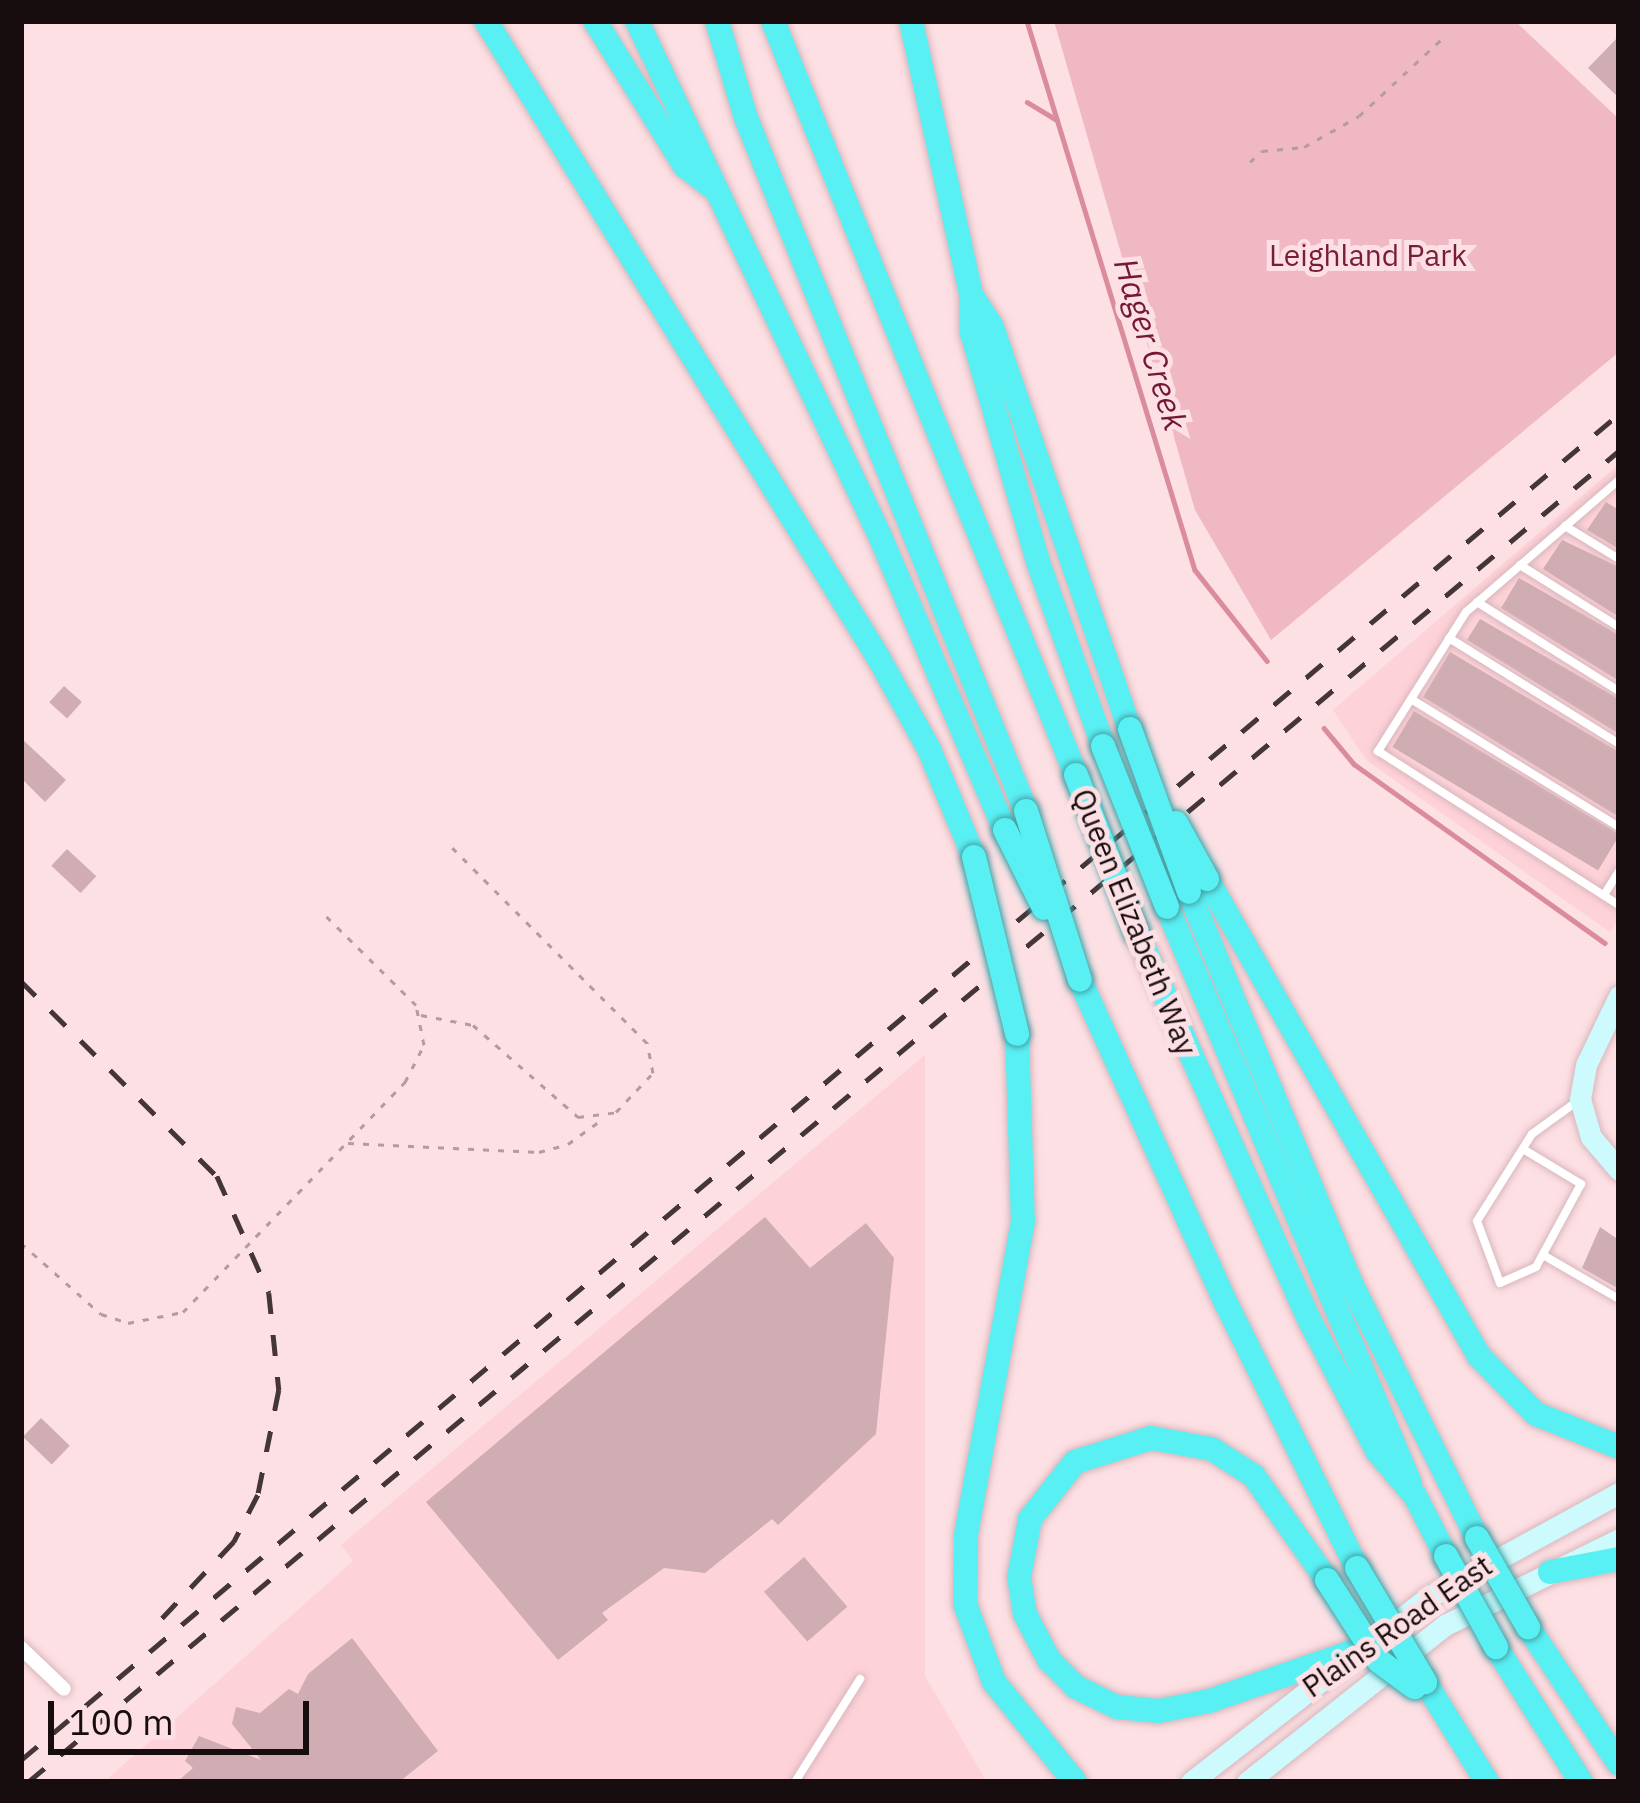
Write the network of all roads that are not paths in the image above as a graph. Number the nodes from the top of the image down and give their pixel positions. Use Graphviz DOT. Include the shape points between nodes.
graph roads {
  1 [pos="486,21"];
  2 [pos="595,21"];
  3 [pos="637,21"];
  4 [pos="717,21"];
  5 [pos="773,21"];
  6 [pos="911,21"];
  7 [pos="715,190"];
  8 [pos="971,294"];
  9 [pos="1617,484"];
  10 [pos="1565,526"];
  11 [pos="1619,560"];
  12 [pos="1520,565"];
  13 [pos="1477,602"];
  14 [pos="1619,627"];
  15 [pos="1449,638"];
  16 [pos="1619,691"];
  17 [pos="1411,699"];
  18 [pos="1619,744"];
  19 [pos="1619,827"];
  20 [pos="1619,871"];
  21 [pos="1188,893"];
  22 [pos="1604,895"];
  23 [pos="1619,905"];
  24 [pos="1080,980"];
  25 [pos="1619,996"];
  26 [pos="1580,1100"];
  27 [pos="1522,1150"];
  28 [pos="1619,1170"];
  29 [pos="1543,1255"];
  30 [pos="1619,1299"];
  31 [pos="1619,1447"];
  32 [pos="1619,1493"];
  33 [pos="1415,1496"];
  34 [pos="1619,1539"];
  35 [pos="1619,1559"];
  36 [pos="1550,1572"];
  37 [pos="21,1648"];
  38 [pos="1355,1651"];
  39 [pos="860,1679"];
  40 [pos="64,1689"];
  41 [pos="1425,1691"];
  42 [pos="1619,1764"];
  43 [pos="795,1782"];
  44 [pos="1075,1782"];
  45 [pos="1191,1782"];
  46 [pos="1247,1782"];
  47 [pos="1486,1782"];
  48 [pos="1581,1782"];
  1 -- 44 [label="highway, bridge" via="878,657 974,856 1017,1034 1023,1222 966,1535 964,1604 994,1682"];
  2 -- 7 [label="highway" via="685,166"];
  3 -- 7 [label="highway"];
  4 -- 24 [label="highway, Queen Elizabeth Way, bridge" via="746,118 1026,812"];
  5 -- 33 [label="highway, Queen Elizabeth Way, bridge" via="1137,933 1310,1321 1377,1451"];
  6 -- 8 [label="highway"];
  7 -- 24 [label="highway, bridge"];
  8 -- 21 [label="highway, bridge" via="992,327"];
  8 -- 21 [label="highway, bridge" via="972,333 1021,507 1103,746"];
  9 -- 10 [label="lane"];
  10 -- 11 [label="lane"];
  10 -- 12 [label="lane"];
  12 -- 13 [label="lane"];
  12 -- 14 [label="lane"];
  13 -- 15 [label="lane"];
  13 -- 16 [label="lane"];
  15 -- 17 [label="lane"];
  15 -- 18 [label="lane"];
  17 -- 19 [label="lane"];
  17 -- 22 [label="lane" via="1378,751"];
  20 -- 22 [label="lane"];
  21 -- 31 [label="highway" via="1480,1356 1536,1414"];
  21 -- 33 [label="highway"];
  21 -- 42 [label="highway, bridge" via="1362,1306 1477,1538"];
  22 -- 23 [label="lane"];
  24 -- 41 [label="highway, Queen Elizabeth Way, bridge" via="1226,1303"];
  25 -- 26 [label="main road" via="1586,1065"];
  26 -- 27 [label="lane" via="1543,1121"];
  26 -- 28 [label="main road" via="1591,1137"];
  27 -- 29 [label="lane" via="1581,1184"];
  27 -- 29 [label="lane" via="1478,1221 1499,1283 1527,1274"];
  29 -- 30 [label="lane"];
  32 -- 38 [label="main road, Plains Road East" via="1427,1598"];
  33 -- 48 [label="highway, Queen Elizabeth Way, bridge"];
  34 -- 36 [label="main road, Plains Road East"];
  35 -- 36 [label="highway"];
  36 -- 46 [label="main road, Plains Road East" via="1445,1625"];
  37 -- 40 [label="street"];
  38 -- 41 [label="highway, bridge" via="1209,1701 1159,1711 1117,1707 1076,1687 1040,1646 1020,1597 1030,1520 1075,1462 1109,1445 1183,1439 1254,1476 1379,1661"];
  38 -- 45 [label="main road, Plains Road East"];
  39 -- 43 [label="lane"];
  41 -- 47 [label="highway, Queen Elizabeth Way"];
}
